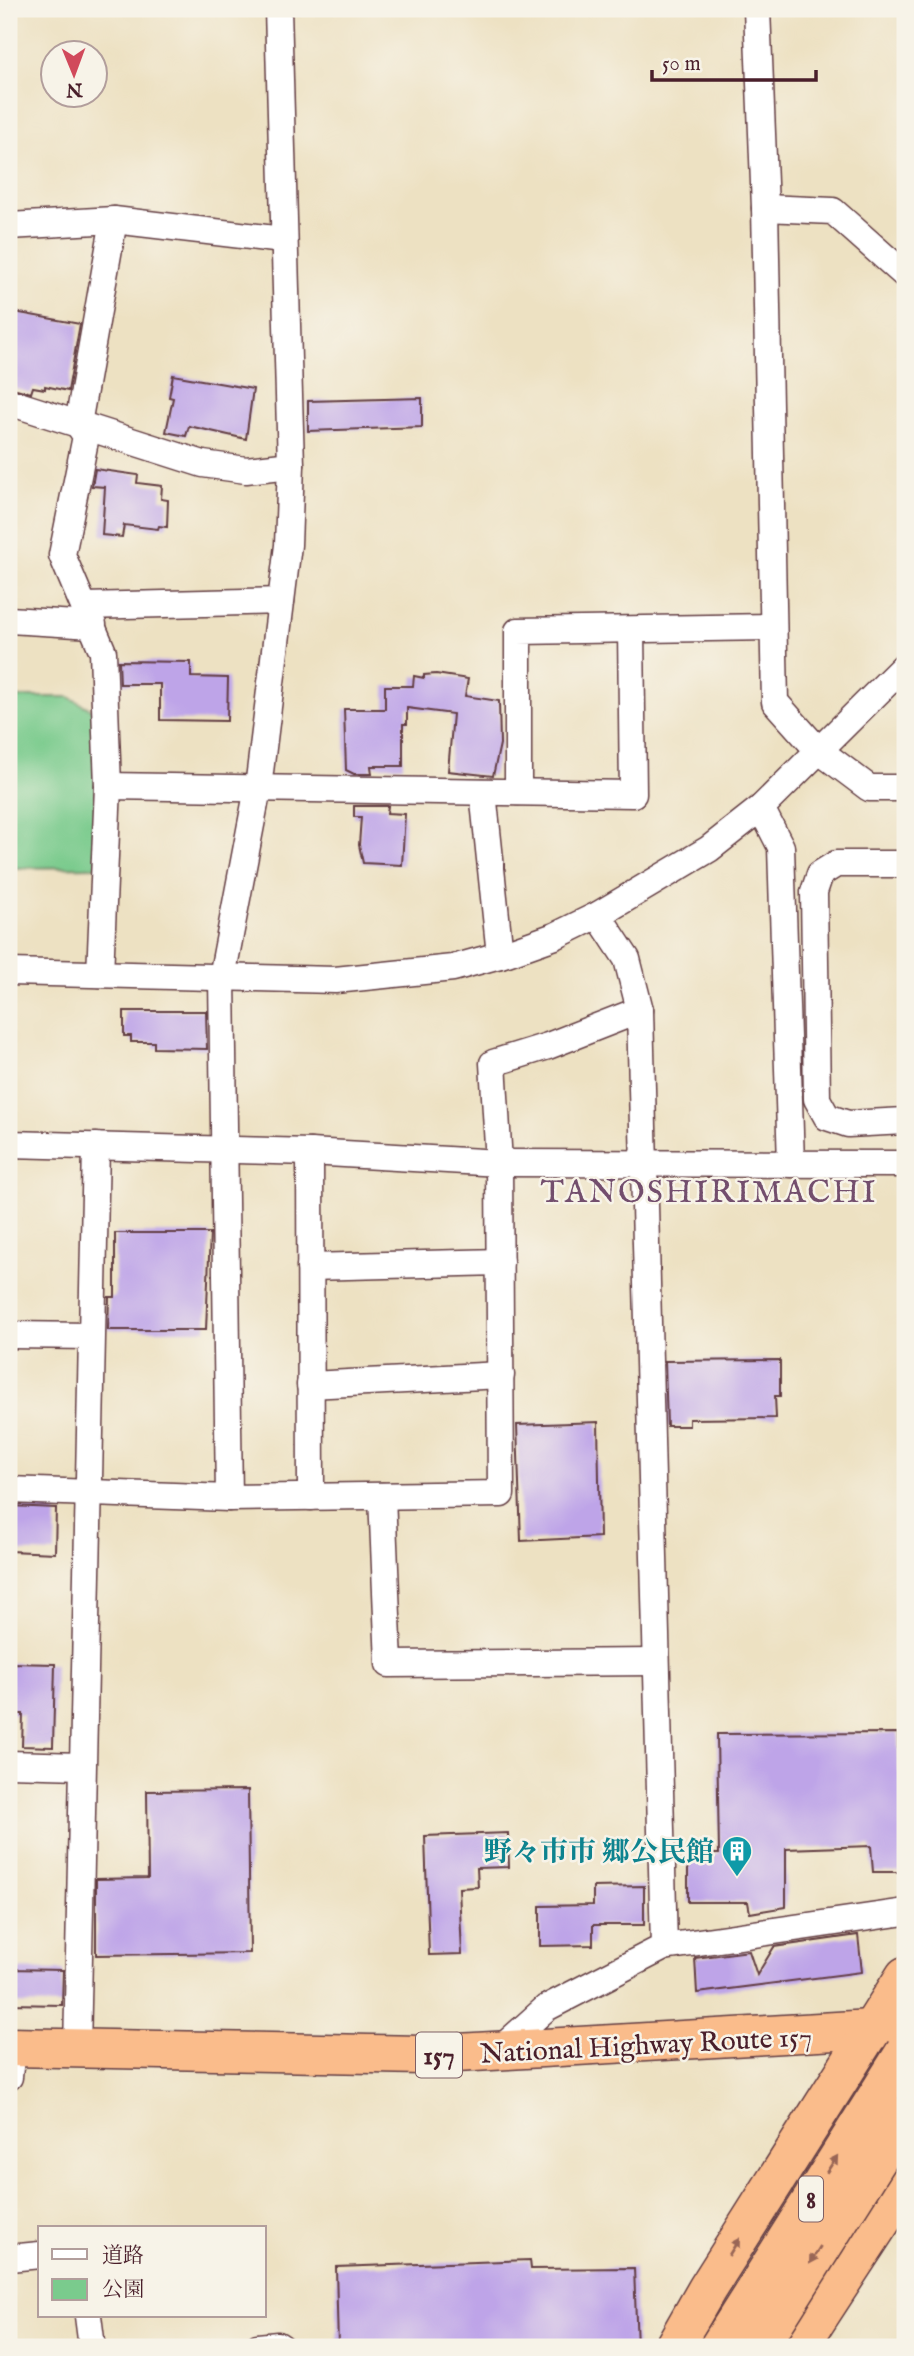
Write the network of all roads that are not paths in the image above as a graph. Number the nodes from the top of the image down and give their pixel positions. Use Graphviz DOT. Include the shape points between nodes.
graph roads {
  1 [pos="278,9"];
  2 [pos="757,9"];
  3 [pos="765,208"];
  4 [pos="114,220"];
  5 [pos="9,226"];
  6 [pos="283,240"];
  7 [pos="905,275"];
  8 [pos="9,402"];
  9 [pos="78,424"];
  10 [pos="291,465"];
  11 [pos="281,601"];
  12 [pos="89,615"];
  13 [pos="9,620"];
  14 [pos="773,627"];
  15 [pos="631,629"];
  16 [pos="905,665"];
  17 [pos="817,750"];
  18 [pos="108,786"];
  19 [pos="258,788"];
  20 [pos="905,788"];
  21 [pos="483,792"];
  22 [pos="518,792"];
  23 [pos="761,808"];
  24 [pos="905,864"];
  25 [pos="598,915"];
  26 [pos="500,955"];
  27 [pos="9,972"];
  28 [pos="100,974"];
  29 [pos="222,977"];
  30 [pos="640,1010"];
  31 [pos="905,1121"];
  32 [pos="9,1144"];
  33 [pos="96,1146"];
  34 [pos="226,1151"];
  35 [pos="310,1152"];
  36 [pos="499,1163"];
  37 [pos="791,1164"];
  38 [pos="905,1164"];
  39 [pos="644,1166"];
  40 [pos="500,1262"];
  41 [pos="310,1267"];
  42 [pos="9,1335"];
  43 [pos="91,1336"];
  44 [pos="501,1375"];
  45 [pos="310,1385"];
  46 [pos="9,1490"];
  47 [pos="88,1493"];
  48 [pos="382,1496"];
  49 [pos="311,1497"];
  50 [pos="229,1498"];
  51 [pos="656,1662"];
  52 [pos="9,1764"];
  53 [pos="81,1766"];
  54 [pos="905,1912"];
  55 [pos="664,1947"];
  56 [pos="905,1976"];
  57 [pos="887,2029"];
  58 [pos="77,2051"];
  59 [pos="905,2052"];
  60 [pos="496,2053"];
  61 [pos="10,2057"];
  62 [pos="905,2116"];
  63 [pos="905,2185"];
  64 [pos="38,2255"];
  65 [pos="9,2258"];
  66 [pos="707,2289"];
  67 [pos="88,2318"];
  68 [pos="804,2346"];
  69 [pos="92,2347"];
  70 [pos="258,2347"];
  71 [pos="281,2347"];
  72 [pos="674,2347"];
  73 [pos="719,2347"];
  74 [pos="759,2347"];
  1 -- 6 [label="street"];
  2 -- 3 [label="street"];
  3 -- 7 [label="street" via="833,211"];
  3 -- 14 [label="street"];
  4 -- 5 [label="street"];
  4 -- 6 [label="street"];
  4 -- 9 [label="street"];
  6 -- 10 [label="street"];
  8 -- 9 [label="street"];
  9 -- 10 [label="street" via="203,464 246,471"];
  9 -- 12 [label="street" via="86,436 62,555"];
  10 -- 11 [label="street"];
  11 -- 12 [label="street"];
  11 -- 19 [label="street"];
  12 -- 13 [label="street"];
  12 -- 18 [label="street" via="103,652"];
  14 -- 15 [label="street"];
  14 -- 17 [label="street" via="775,702"];
  15 -- 22 [label="street" via="518,631"];
  15 -- 22 [label="street" via="633,794"];
  16 -- 17 [label="street"];
  17 -- 20 [label="street" via="869,788"];
  17 -- 23 [label="street"];
  18 -- 19 [label="street"];
  18 -- 28 [label="street"];
  19 -- 21 [label="street"];
  19 -- 29 [label="street"];
  21 -- 22 [label="street"];
  21 -- 26 [label="street"];
  23 -- 25 [label="street" via="709,849"];
  23 -- 37 [label="street" via="781,847"];
  24 -- 31 [label="street" via="836,864 820,874 814,892 817,1099 827,1118 848,1124"];
  25 -- 26 [label="street"];
  25 -- 30 [label="street" via="627,958"];
  26 -- 29 [label="street" via="453,968 335,981"];
  27 -- 28 [label="street"];
  28 -- 29 [label="street"];
  29 -- 34 [label="street"];
  30 -- 36 [label="street" via="493,1063"];
  30 -- 39 [label="street"];
  32 -- 33 [label="street"];
  33 -- 34 [label="street"];
  33 -- 43 [label="street"];
  34 -- 35 [label="street"];
  34 -- 50 [label="street"];
  35 -- 36 [label="street"];
  35 -- 41 [label="street"];
  36 -- 39 [label="street"];
  36 -- 40 [label="street"];
  37 -- 38 [label="street"];
  37 -- 39 [label="street"];
  39 -- 51 [label="street"];
  40 -- 41 [label="street"];
  40 -- 44 [label="street"];
  41 -- 45 [label="street"];
  42 -- 43 [label="street"];
  43 -- 47 [label="street"];
  44 -- 45 [label="street"];
  44 -- 48 [label="street" via="501,1494"];
  45 -- 49 [label="street"];
  46 -- 47 [label="street"];
  47 -- 50 [label="street"];
  47 -- 53 [label="street"];
  48 -- 49 [label="street"];
  48 -- 51 [label="street" via="389,1664"];
  49 -- 50 [label="street"];
  51 -- 55 [label="street"];
  52 -- 53 [label="street"];
  53 -- 58 [label="street"];
  54 -- 55 [label="street"];
  55 -- 60 [label="street" via="546,2008"];
  56 -- 57 [label="highway"];
  57 -- 60 [label="highway, National Highway Route 157 / 157"];
  66 -- 57 [label="highway, one-way"];
  58 -- 60 [label="highway, National Highway Route 157 / 157"];
  58 -- 61 [label="highway, National Highway Route 157 / 157"];
  73 -- 59 [label="highway, 8, one-way, bridge"];
  62 -- 74 [label="highway, 8, one-way, bridge"];
  63 -- 68 [label="highway"];
  64 -- 65 [label="street"];
  66 -- 68 [label="street"];
  66 -- 72 [label="highway"];
  67 -- 69 [label="street"];
  70 -- 71 [label="street"];
}
